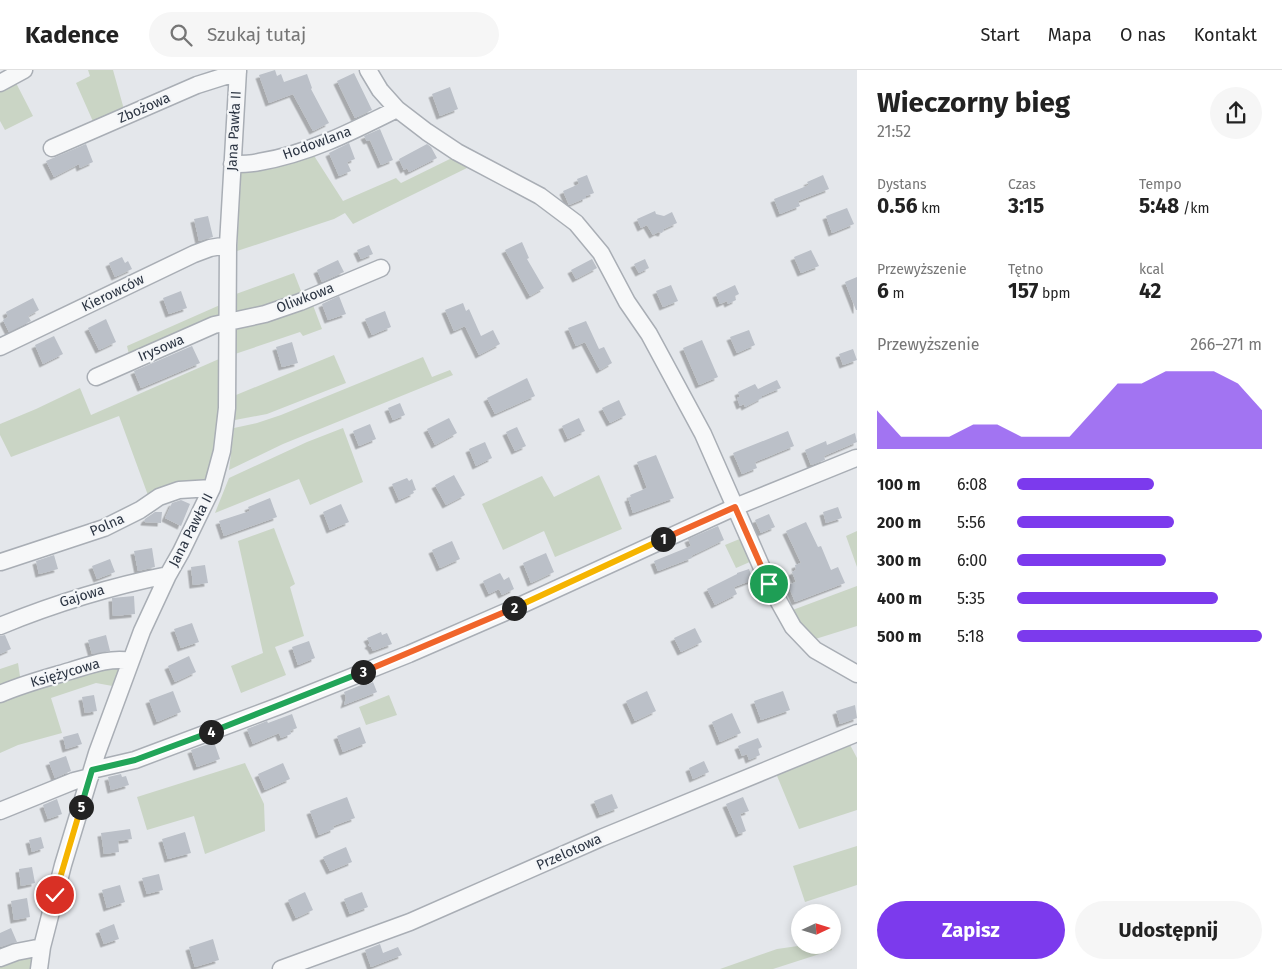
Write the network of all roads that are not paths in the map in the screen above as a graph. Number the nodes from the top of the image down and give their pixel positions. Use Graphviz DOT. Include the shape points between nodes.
graph roads {
  1 [pos="24,70"];
  2 [pos="368,70"];
  3 [pos="238,71"];
  4 [pos="0,83"];
  5 [pos="397,110"];
  6 [pos="52,148"];
  7 [pos="232,164"];
  8 [pos="228,245"];
  9 [pos="381,268"];
  10 [pos="227,322"];
  11 [pos="0,347"];
  12 [pos="96,376"];
  13 [pos="856,458"];
  14 [pos="212,488"];
  15 [pos="735,507"];
  16 [pos="1,562"];
  17 [pos="168,575"];
  18 [pos="0,626"];
  19 [pos="131,660"];
  20 [pos="857,674"];
  21 [pos="0,694"];
  22 [pos="857,733"];
  23 [pos="91,774"];
  24 [pos="0,811"];
  25 [pos="42,947"];
  26 [pos="0,958"];
  27 [pos="39,969"];
  28 [pos="281,969"];
  1 -- 4 [label="street"];
  2 -- 5 [label="street"];
  3 -- 6 [label="street, Zbożowa" via="197,85"];
  3 -- 7 [label="street, Jana Pawła II"];
  5 -- 7 [label="street, Hodowlana" via="342,136 291,154 259,163"];
  5 -- 15 [label="street" via="458,152 540,196 576,223 601,253 627,302 658,349 703,434"];
  7 -- 8 [label="street, Jana Pawła II"];
  8 -- 10 [label="street, Jana Pawła II"];
  8 -- 11 [label="street, Kierowców" via="194,254"];
  9 -- 10 [label="street, Oliwkowa" via="300,302"];
  10 -- 12 [label="street, Irysowa"];
  10 -- 14 [label="street, Jana Pawła II" via="227,408 222,451"];
  13 -- 15 [label="street"];
  14 -- 16 [label="street, Polna" via="179,490 159,497 104,528"];
  14 -- 17 [label="street, Jana Pawła II"];
  15 -- 20 [label="street" via="769,584 793,627 815,650"];
  15 -- 23 [label="street" via="409,654 279,706"];
  17 -- 18 [label="street, Gajowa" via="121,584 44,608"];
  17 -- 19 [label="street, Jana Pawła II"];
  19 -- 21 [label="street, Księżycowa" via="101,662"];
  19 -- 23 [label="street, Jana Pawła II"];
  22 -- 28 [label="street, Przelotowa" via="601,838 410,922"];
  23 -- 24 [label="street"];
  23 -- 25 [label="street, Jana Pawła II"];
  25 -- 26 [label="street"];
  25 -- 27 [label="street, Jana Pawła II"];
}
